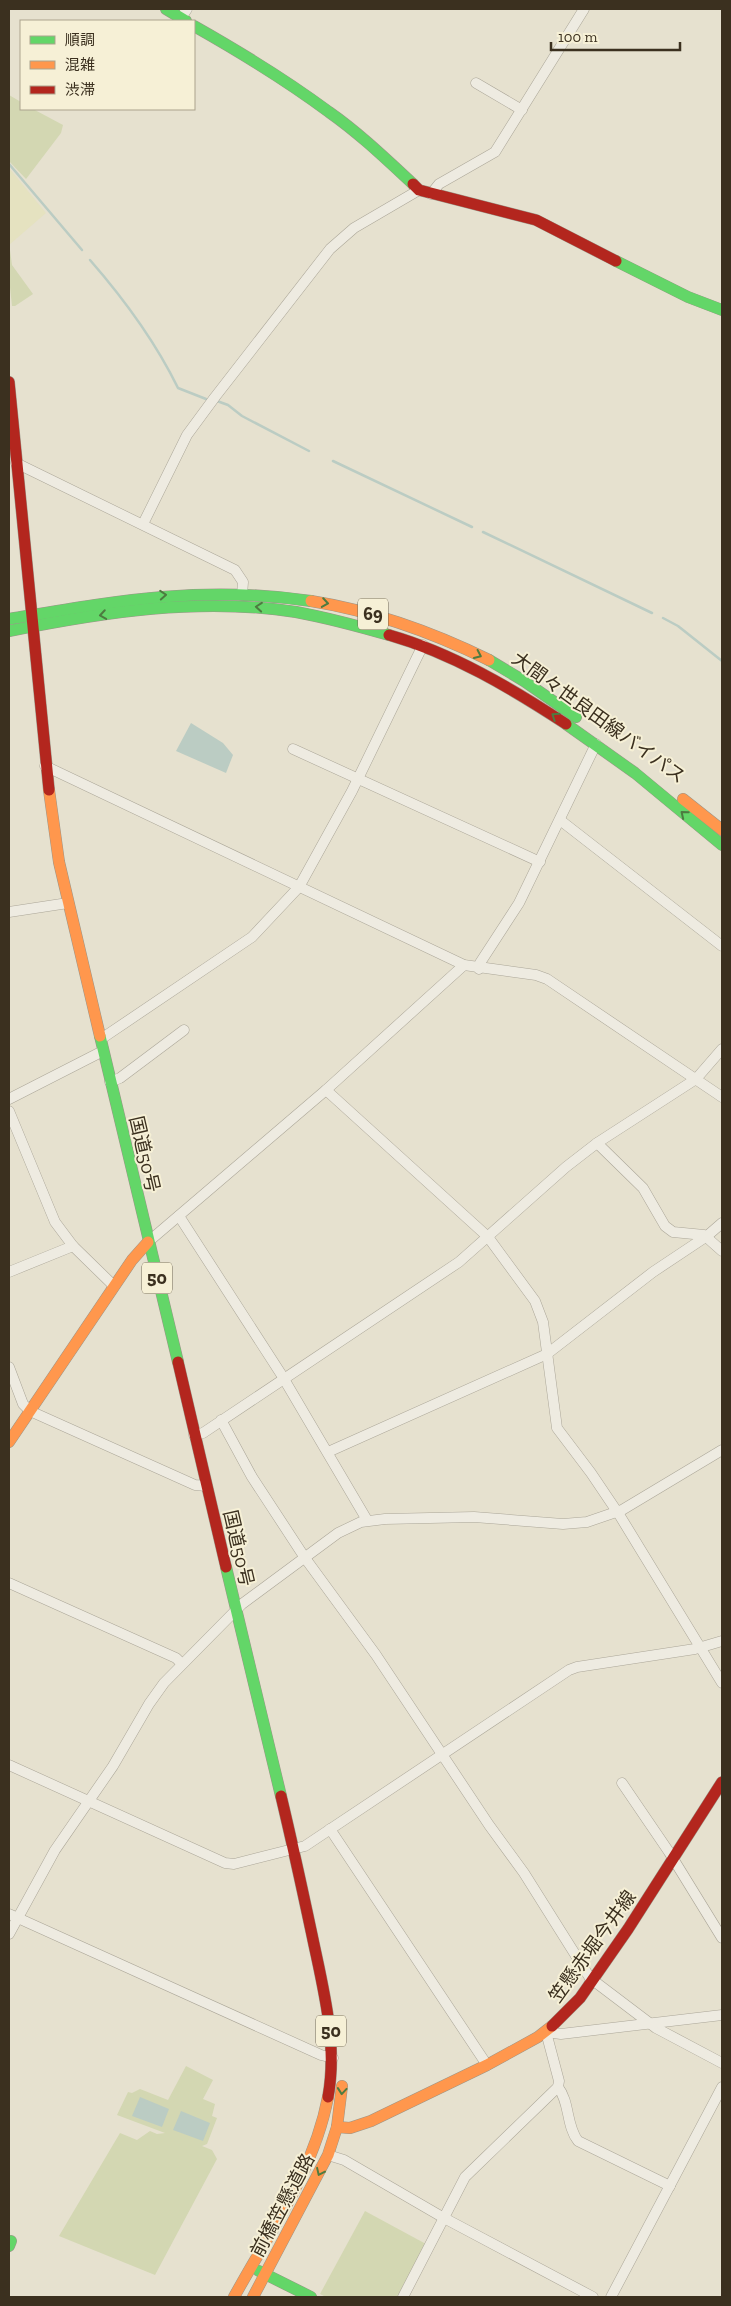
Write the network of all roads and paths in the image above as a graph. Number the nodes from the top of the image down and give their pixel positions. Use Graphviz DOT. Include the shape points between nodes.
graph roads {
  1 [pos="166,9"];
  2 [pos="584,9"];
  3 [pos="184,16"];
  4 [pos="195,27"];
  5 [pos="476,83"];
  6 [pos="522,110"];
  7 [pos="419,190"];
  8 [pos="432,194"];
  9 [pos="722,310"];
  10 [pos="9,382"];
  11 [pos="13,461"];
  12 [pos="144,524"];
  13 [pos="242,595"];
  14 [pos="9,619"];
  15 [pos="31,621"];
  16 [pos="9,631"];
  17 [pos="423,645"];
  18 [pos="596,744"];
  19 [pos="293,749"];
  20 [pos="45,766"];
  21 [pos="359,779"];
  22 [pos="560,820"];
  23 [pos="722,830"];
  24 [pos="722,845"];
  25 [pos="540,862"];
  26 [pos="299,887"];
  27 [pos="68,903"];
  28 [pos="9,912"];
  29 [pos="722,946"];
  30 [pos="464,965"];
  31 [pos="479,968"];
  32 [pos="184,1030"];
  33 [pos="101,1039"];
  34 [pos="722,1049"];
  35 [pos="103,1051"];
  36 [pos="696,1079"];
  37 [pos="110,1082"];
  38 [pos="326,1090"];
  39 [pos="722,1097"];
  40 [pos="9,1099"];
  41 [pos="9,1111"];
  42 [pos="597,1143"];
  43 [pos="179,1216"];
  44 [pos="722,1223"];
  45 [pos="488,1236"];
  46 [pos="707,1236"];
  47 [pos="148,1242"];
  48 [pos="72,1246"];
  49 [pos="722,1251"];
  50 [pos="9,1272"];
  51 [pos="114,1286"];
  52 [pos="547,1354"];
  53 [pos="9,1367"];
  54 [pos="283,1379"];
  55 [pos="30,1410"];
  56 [pos="221,1420"];
  57 [pos="194,1436"];
  58 [pos="9,1442"];
  59 [pos="722,1450"];
  60 [pos="328,1452"];
  61 [pos="206,1486"];
  62 [pos="616,1512"];
  63 [pos="367,1520"];
  64 [pos="305,1558"];
  65 [pos="9,1583"];
  66 [pos="235,1610"];
  67 [pos="722,1641"];
  68 [pos="701,1648"];
  69 [pos="182,1664"];
  70 [pos="722,1683"];
  71 [pos="442,1754"];
  72 [pos="9,1765"];
  73 [pos="722,1782"];
  74 [pos="622,1783"];
  75 [pos="89,1802"];
  76 [pos="330,1829"];
  77 [pos="293,1850"];
  78 [pos="673,1860"];
  79 [pos="13,1915"];
  80 [pos="310,1924"];
  81 [pos="9,1934"];
  82 [pos="722,1938"];
  83 [pos="593,1980"];
  84 [pos="722,2015"];
  85 [pos="650,2024"];
  86 [pos="546,2032"];
  87 [pos="332,2058"];
  88 [pos="722,2063"];
  89 [pos="487,2065"];
  90 [pos="558,2087"];
  91 [pos="722,2087"];
  92 [pos="327,2106"];
  93 [pos="337,2127"];
  94 [pos="328,2155"];
  95 [pos="670,2186"];
  96 [pos="444,2218"];
  97 [pos="266,2238"];
  98 [pos="266,2273"];
  99 [pos="234,2297"];
  100 [pos="239,2297"];
  101 [pos="253,2297"];
  102 [pos="311,2297"];
  103 [pos="403,2297"];
  104 [pos="593,2297"];
  105 [pos="611,2297"];
  1 -- 3 [label="main road"];
  2 -- 6 [label="street"];
  4 -- 7 [label="main road" via="330,112 369,142"];
  5 -- 6 [label="street"];
  6 -- 8 [label="street" via="495,152 439,184"];
  7 -- 8 [label="main road"];
  7 -- 12 [label="street" via="354,228 330,249 187,435"];
  8 -- 9 [label="main road" via="536,220 696,301"];
  10 -- 11 [label="main road, 国道50号 / 50"];
  11 -- 12 [label="street"];
  11 -- 15 [label="main road, 国道50号 / 50"];
  12 -- 13 [label="street" via="234,570 243,582"];
  15 -- 13 [label="main road, 大間々世良田線バイパス / 69, one-way" via="154,596"];
  13 -- 23 [label="main road, 大間々世良田線バイパス / 69, one-way" via="301,599 360,610 450,641 490,660 601,735"];
  14 -- 15 [label="main road, 大間々世良田線バイパス / 69"];
  15 -- 16 [label="main road, 大間々世良田線バイパス / 69"];
  17 -- 15 [label="main road, 大間々世良田線バイパス / 69, one-way" via="359,624 281,609 240,606 186,606"];
  15 -- 20 [label="main road, 国道50号 / 50"];
  18 -- 17 [label="main road, 大間々世良田線バイパス / 69, one-way" via="508,686"];
  17 -- 21 [label="street"];
  18 -- 22 [label="street"];
  24 -- 18 [label="main road, 大間々世良田線バイパス / 69, one-way"];
  19 -- 21 [label="street"];
  20 -- 26 [label="street"];
  20 -- 27 [label="main road, 国道50号 / 50"];
  21 -- 25 [label="street"];
  21 -- 26 [label="street"];
  22 -- 25 [label="street"];
  22 -- 29 [label="street"];
  25 -- 31 [label="street"];
  26 -- 30 [label="street"];
  26 -- 33 [label="street" via="252,937"];
  27 -- 28 [label="street"];
  27 -- 33 [label="main road, 国道50号 / 50"];
  30 -- 31 [label="street"];
  30 -- 38 [label="street"];
  31 -- 36 [label="street" via="547,979"];
  32 -- 37 [label="street"];
  33 -- 35 [label="main road, 国道50号 / 50"];
  34 -- 36 [label="street"];
  35 -- 37 [label="main road, 国道50号 / 50"];
  35 -- 40 [label="street"];
  36 -- 39 [label="street"];
  36 -- 42 [label="street"];
  37 -- 47 [label="main road, 国道50号 / 50"];
  38 -- 43 [label="street"];
  38 -- 45 [label="street"];
  41 -- 48 [label="street" via="46,1206"];
  42 -- 45 [label="street"];
  42 -- 46 [label="street" via="643,1188 660,1221 670,1230"];
  43 -- 47 [label="street"];
  43 -- 54 [label="street"];
  44 -- 46 [label="street"];
  45 -- 52 [label="street" via="538,1306"];
  45 -- 54 [label="street" via="460,1262"];
  46 -- 49 [label="street"];
  46 -- 52 [label="street" via="653,1272"];
  47 -- 51 [label="main road"];
  47 -- 57 [label="main road, 国道50号 / 50"];
  48 -- 50 [label="street"];
  48 -- 51 [label="street"];
  51 -- 55 [label="main road"];
  52 -- 60 [label="street"];
  52 -- 62 [label="street" via="557,1428"];
  53 -- 55 [label="street" via="23,1404"];
  54 -- 56 [label="street"];
  54 -- 60 [label="street"];
  55 -- 58 [label="main road"];
  55 -- 61 [label="street" via="195,1484"];
  56 -- 57 [label="street"];
  56 -- 64 [label="street" via="252,1477"];
  57 -- 61 [label="main road, 国道50号 / 50"];
  59 -- 62 [label="street"];
  60 -- 63 [label="street"];
  61 -- 66 [label="main road, 国道50号 / 50"];
  62 -- 63 [label="street" via="587,1522 564,1524 474,1517"];
  62 -- 68 [label="street"];
  63 -- 64 [label="street" via="338,1533"];
  64 -- 66 [label="street"];
  64 -- 71 [label="street" via="376,1654"];
  65 -- 69 [label="street" via="176,1658"];
  66 -- 69 [label="street"];
  66 -- 77 [label="main road, 国道50号 / 50"];
  67 -- 68 [label="street"];
  68 -- 70 [label="street"];
  68 -- 71 [label="street" via="577,1667"];
  69 -- 75 [label="street" via="149,1704"];
  71 -- 76 [label="street"];
  71 -- 83 [label="street"];
  72 -- 75 [label="street"];
  73 -- 78 [label="main road, 笠懸赤堀今井線"];
  74 -- 78 [label="street"];
  75 -- 77 [label="street" via="225,1863 234,1864"];
  75 -- 79 [label="street"];
  76 -- 77 [label="street"];
  76 -- 89 [label="street"];
  77 -- 80 [label="main road, 国道50号 / 50"];
  78 -- 82 [label="street"];
  78 -- 83 [label="main road, 笠懸赤堀今井線"];
  79 -- 81 [label="street"];
  79 -- 87 [label="street"];
  80 -- 87 [label="main road, 50" via="329,2015"];
  80 -- 93 [label="main road, 50, one-way" via="328,1971 340,2020 342,2076"];
  83 -- 85 [label="street"];
  83 -- 86 [label="main road, 笠懸赤堀今井線" via="572,2007"];
  84 -- 85 [label="street"];
  85 -- 86 [label="street" via="561,2034"];
  85 -- 88 [label="street"];
  86 -- 89 [label="main road, 笠懸赤堀今井線"];
  86 -- 90 [label="street" via="560,2081"];
  87 -- 92 [label="main road, 50"];
  89 -- 93 [label="main road, 笠懸赤堀今井線" via="371,2121 350,2128"];
  90 -- 95 [label="street" via="578,2141"];
  90 -- 96 [label="street" via="465,2177"];
  91 -- 95 [label="street"];
  92 -- 93 [label="main road"];
  92 -- 97 [label="main road, 前橋笠懸道路 / 50" via="302,2172"];
  93 -- 94 [label="main road, 前橋笠懸道路 / 50"];
  93 -- 97 [label="main road" via="323,2136 278,2225"];
  94 -- 96 [label="street" via="344,2160"];
  94 -- 98 [label="main road, 前橋笠懸道路 / 50, one-way"];
  95 -- 105 [label="street"];
  96 -- 103 [label="street"];
  96 -- 104 [label="street"];
  97 -- 99 [label="main road, 前橋笠懸道路 / 50"];
  98 -- 100 [label="main road" via="251,2274"];
  98 -- 101 [label="main road, 前橋笠懸道路 / 50"];
  98 -- 102 [label="main road"];
}
